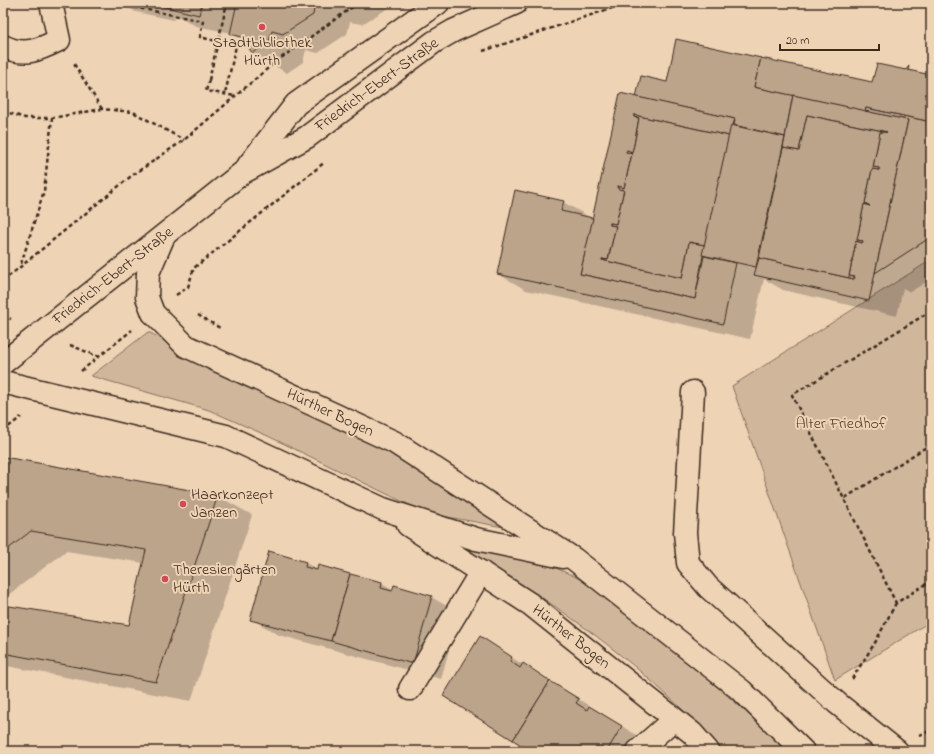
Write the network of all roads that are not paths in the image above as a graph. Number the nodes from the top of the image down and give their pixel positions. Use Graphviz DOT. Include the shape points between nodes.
graph roads {
  1 [pos="51,3"];
  2 [pos="438,3"];
  3 [pos="516,3"];
  4 [pos="3,46"];
  5 [pos="242,173"];
  6 [pos="163,238"];
  7 [pos="3,363"];
  8 [pos="3,382"];
  9 [pos="693,392"];
  10 [pos="383,509"];
  11 [pos="574,559"];
  12 [pos="481,572"];
  13 [pos="410,689"];
  14 [pos="674,719"];
  15 [pos="638,751"];
  16 [pos="708,751"];
  17 [pos="804,751"];
  18 [pos="897,751"];
  1 -- 4 [label="street" via="59,40 37,50 14,52"];
  2 -- 5 [label="street, Friedrich-Ebert-Straße" via="296,104"];
  3 -- 5 [label="street, Friedrich-Ebert-Straße" via="434,42 307,137"];
  5 -- 6 [label="street, Friedrich-Ebert-Straße"];
  6 -- 7 [label="street, Friedrich-Ebert-Straße"];
  6 -- 11 [label="street, Hürther Bogen" via="148,273 147,297 153,313 186,346 394,442"];
  8 -- 10 [label="street, Hürther Bogen" via="226,436"];
  9 -- 18 [label="street" via="685,533 688,563 708,587 837,703"];
  10 -- 11 [label="street, Hürther Bogen" via="476,539"];
  10 -- 12 [label="street, Hürther Bogen"];
  11 -- 17 [label="street, Hürther Bogen" via="742,691"];
  12 -- 13 [label="street"];
  12 -- 14 [label="street, Hürther Bogen" via="530,604"];
  14 -- 15 [label="street"];
  14 -- 16 [label="street, Hürther Bogen" via="692,733"];
}
